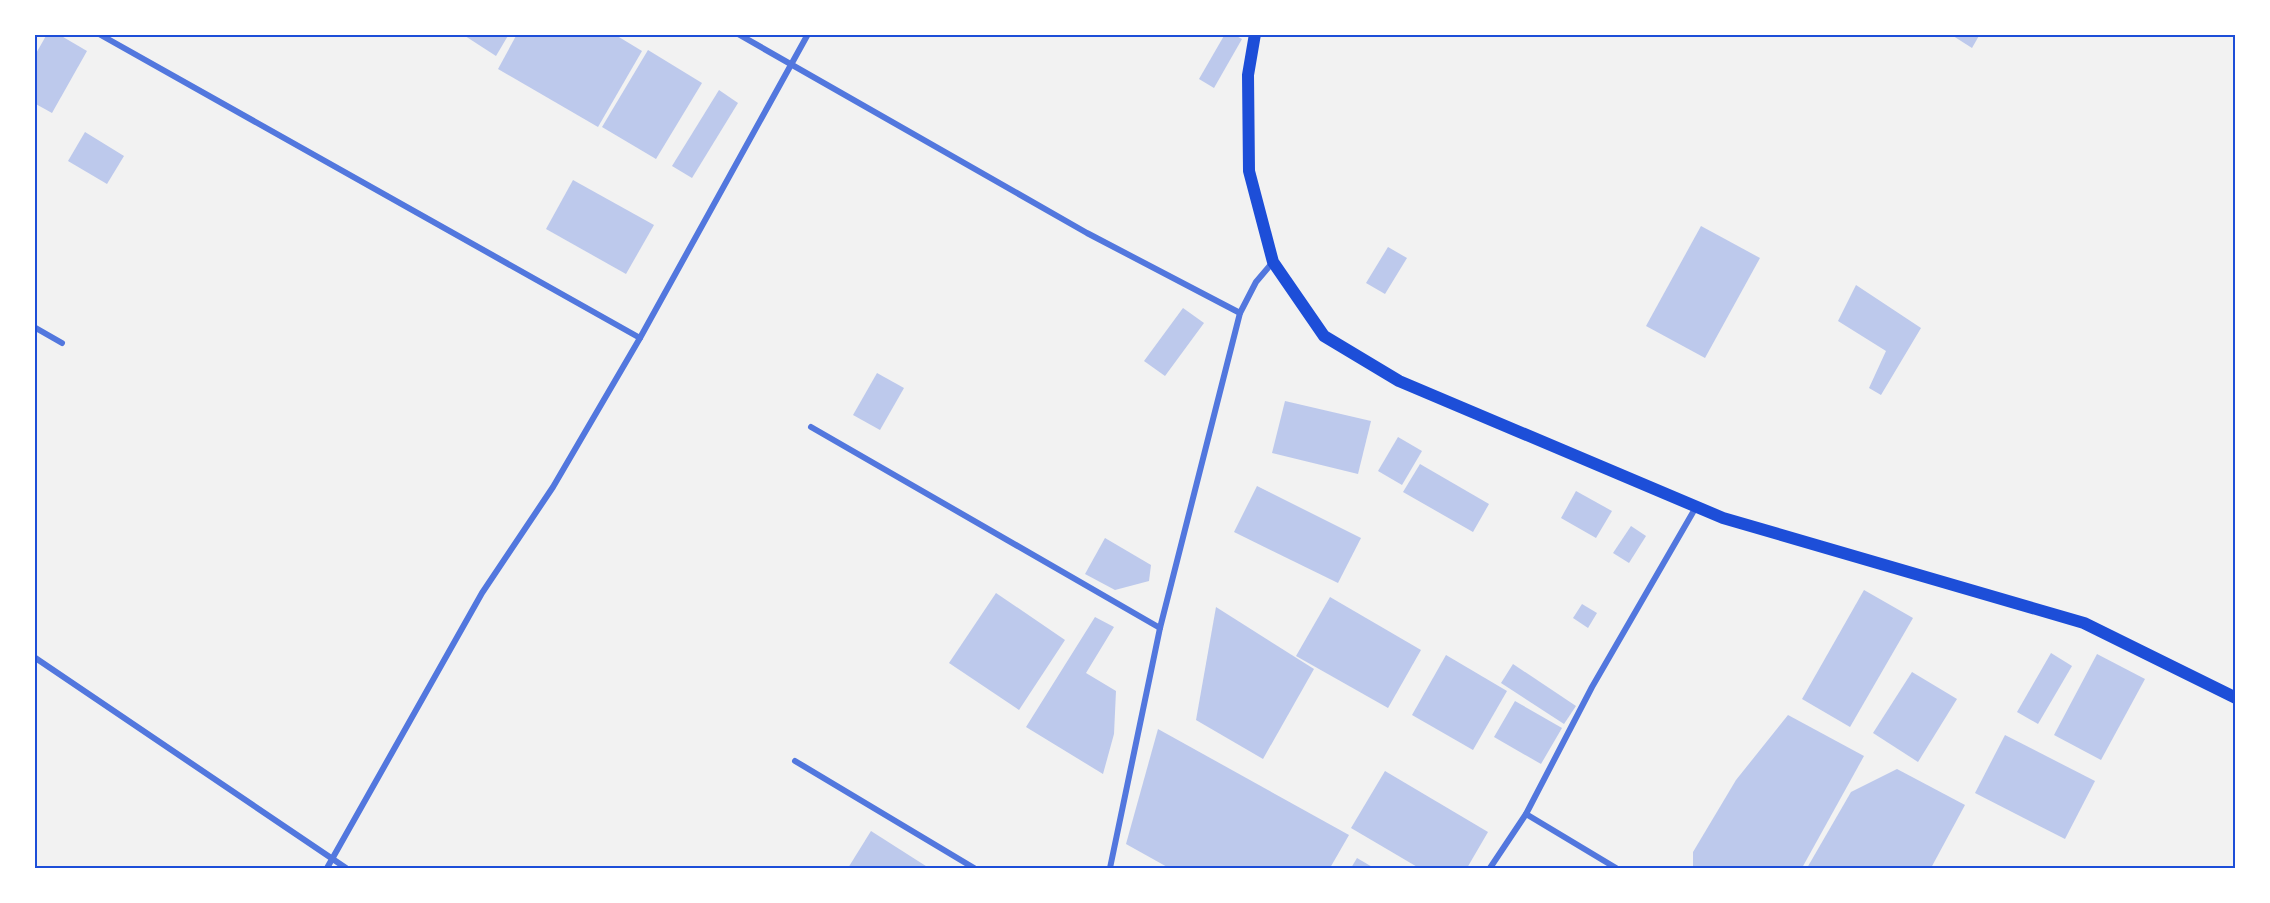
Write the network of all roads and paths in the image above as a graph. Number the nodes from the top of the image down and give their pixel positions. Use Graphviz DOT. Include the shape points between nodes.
graph roads {
  1 [pos="99,34"];
  2 [pos="738,34"];
  3 [pos="808,34"];
  4 [pos="1255,34"];
  5 [pos="790,65"];
  6 [pos="1273,262"];
  7 [pos="1240,314"];
  8 [pos="34,327"];
  9 [pos="640,338"];
  10 [pos="62,343"];
  11 [pos="812,427"];
  12 [pos="1696,507"];
  13 [pos="1160,628"];
  14 [pos="34,657"];
  15 [pos="2235,698"];
  16 [pos="795,760"];
  17 [pos="1526,814"];
  18 [pos="332,860"];
  19 [pos="327,868"];
  20 [pos="345,868"];
  21 [pos="974,868"];
  22 [pos="1110,868"];
  23 [pos="1490,868"];
  24 [pos="1616,868"];
  1 -- 9 [label="street"];
  2 -- 5 [label="street"];
  3 -- 5 [label="street"];
  4 -- 6 [label="main road" via="1248,75 1249,171"];
  5 -- 7 [label="street" via="1087,233"];
  5 -- 9 [label="street"];
  6 -- 7 [label="street" via="1256,282"];
  6 -- 12 [label="main road" via="1324,336 1398,381"];
  7 -- 13 [label="street"];
  8 -- 10 [label="street"];
  9 -- 18 [label="street" via="553,487 482,593"];
  11 -- 13 [label="street"];
  12 -- 15 [label="main road" via="2084,623"];
  12 -- 17 [label="street" via="1592,687"];
  13 -- 22 [label="street"];
  14 -- 18 [label="street"];
  16 -- 21 [label="street"];
  17 -- 23 [label="street"];
  17 -- 24 [label="street"];
  18 -- 19 [label="street"];
  18 -- 20 [label="street"];
}
